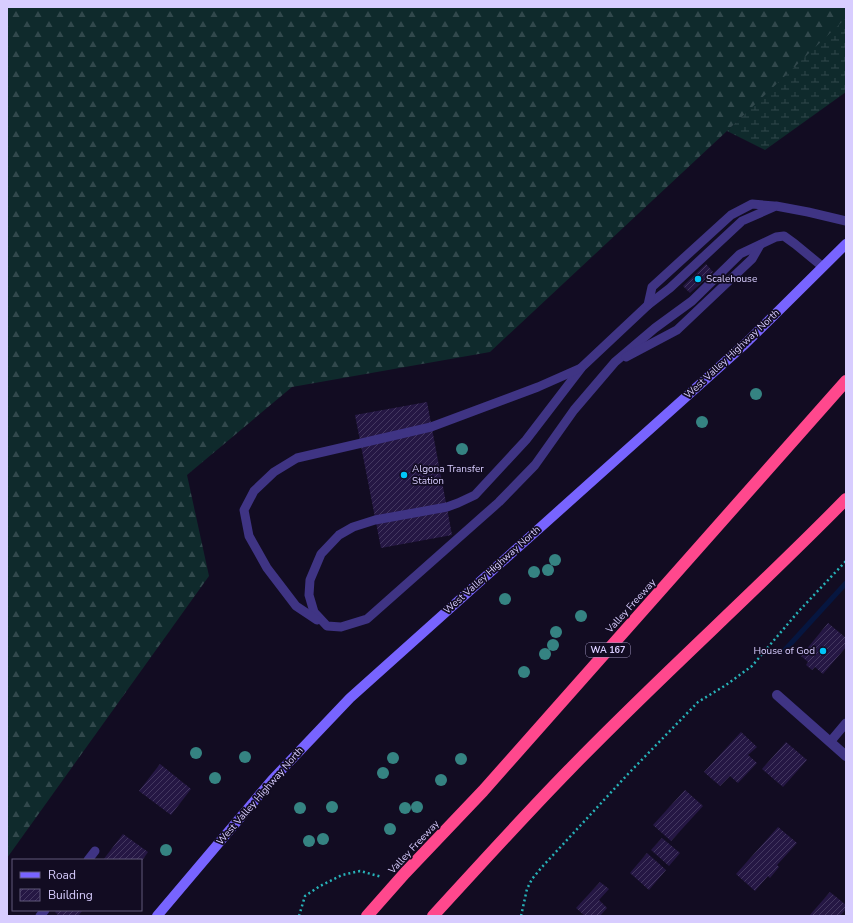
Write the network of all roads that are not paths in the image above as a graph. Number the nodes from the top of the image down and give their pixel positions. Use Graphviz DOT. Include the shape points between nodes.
graph roads {
  1 [pos="776,206"];
  2 [pos="846,221"];
  3 [pos="846,244"];
  4 [pos="760,245"];
  5 [pos="823,267"];
  6 [pos="648,305"];
  7 [pos="616,362"];
  8 [pos="582,367"];
  9 [pos="846,381"];
  10 [pos="846,499"];
  11 [pos="327,626"];
  12 [pos="777,695"];
  13 [pos="846,723"];
  14 [pos="830,742"];
  15 [pos="846,756"];
  16 [pos="95,851"];
  17 [pos="89,859"];
  18 [pos="157,916"];
  19 [pos="367,916"];
  20 [pos="433,916"];
  1 -- 2 [label="lane"];
  1 -- 6 [label="lane" via="742,221"];
  1 -- 6 [label="lane" via="752,204 731,215 652,287"];
  3 -- 5 [label="main road, West Valley Highway North"];
  4 -- 5 [label="lane" via="784,236"];
  4 -- 7 [label="lane" via="740,254 692,301 655,328"];
  4 -- 7 [label="lane" via="752,259 677,330"];
  5 -- 18 [label="main road, West Valley Highway North" via="745,344 350,698 272,780"];
  6 -- 8 [label="lane"];
  7 -- 11 [label="lane" via="574,410 535,465 499,502 367,618 341,627"];
  8 -- 11 [label="lane" via="526,440 475,495 447,507 375,520 339,535 321,554 310,580 309,595 314,612"];
  8 -- 11 [label="lane" via="538,387 431,427 297,458 274,472 254,491 244,510 250,536 267,568 296,606"];
  9 -- 19 [label="highway, Valley Freeway / WA 167" via="489,785"];
  10 -- 20 [label="highway" via="569,770"];
  12 -- 14 [label="street"];
  13 -- 14 [label="lane"];
  14 -- 15 [label="street"];
  16 -- 17 [label="lane"];
}
